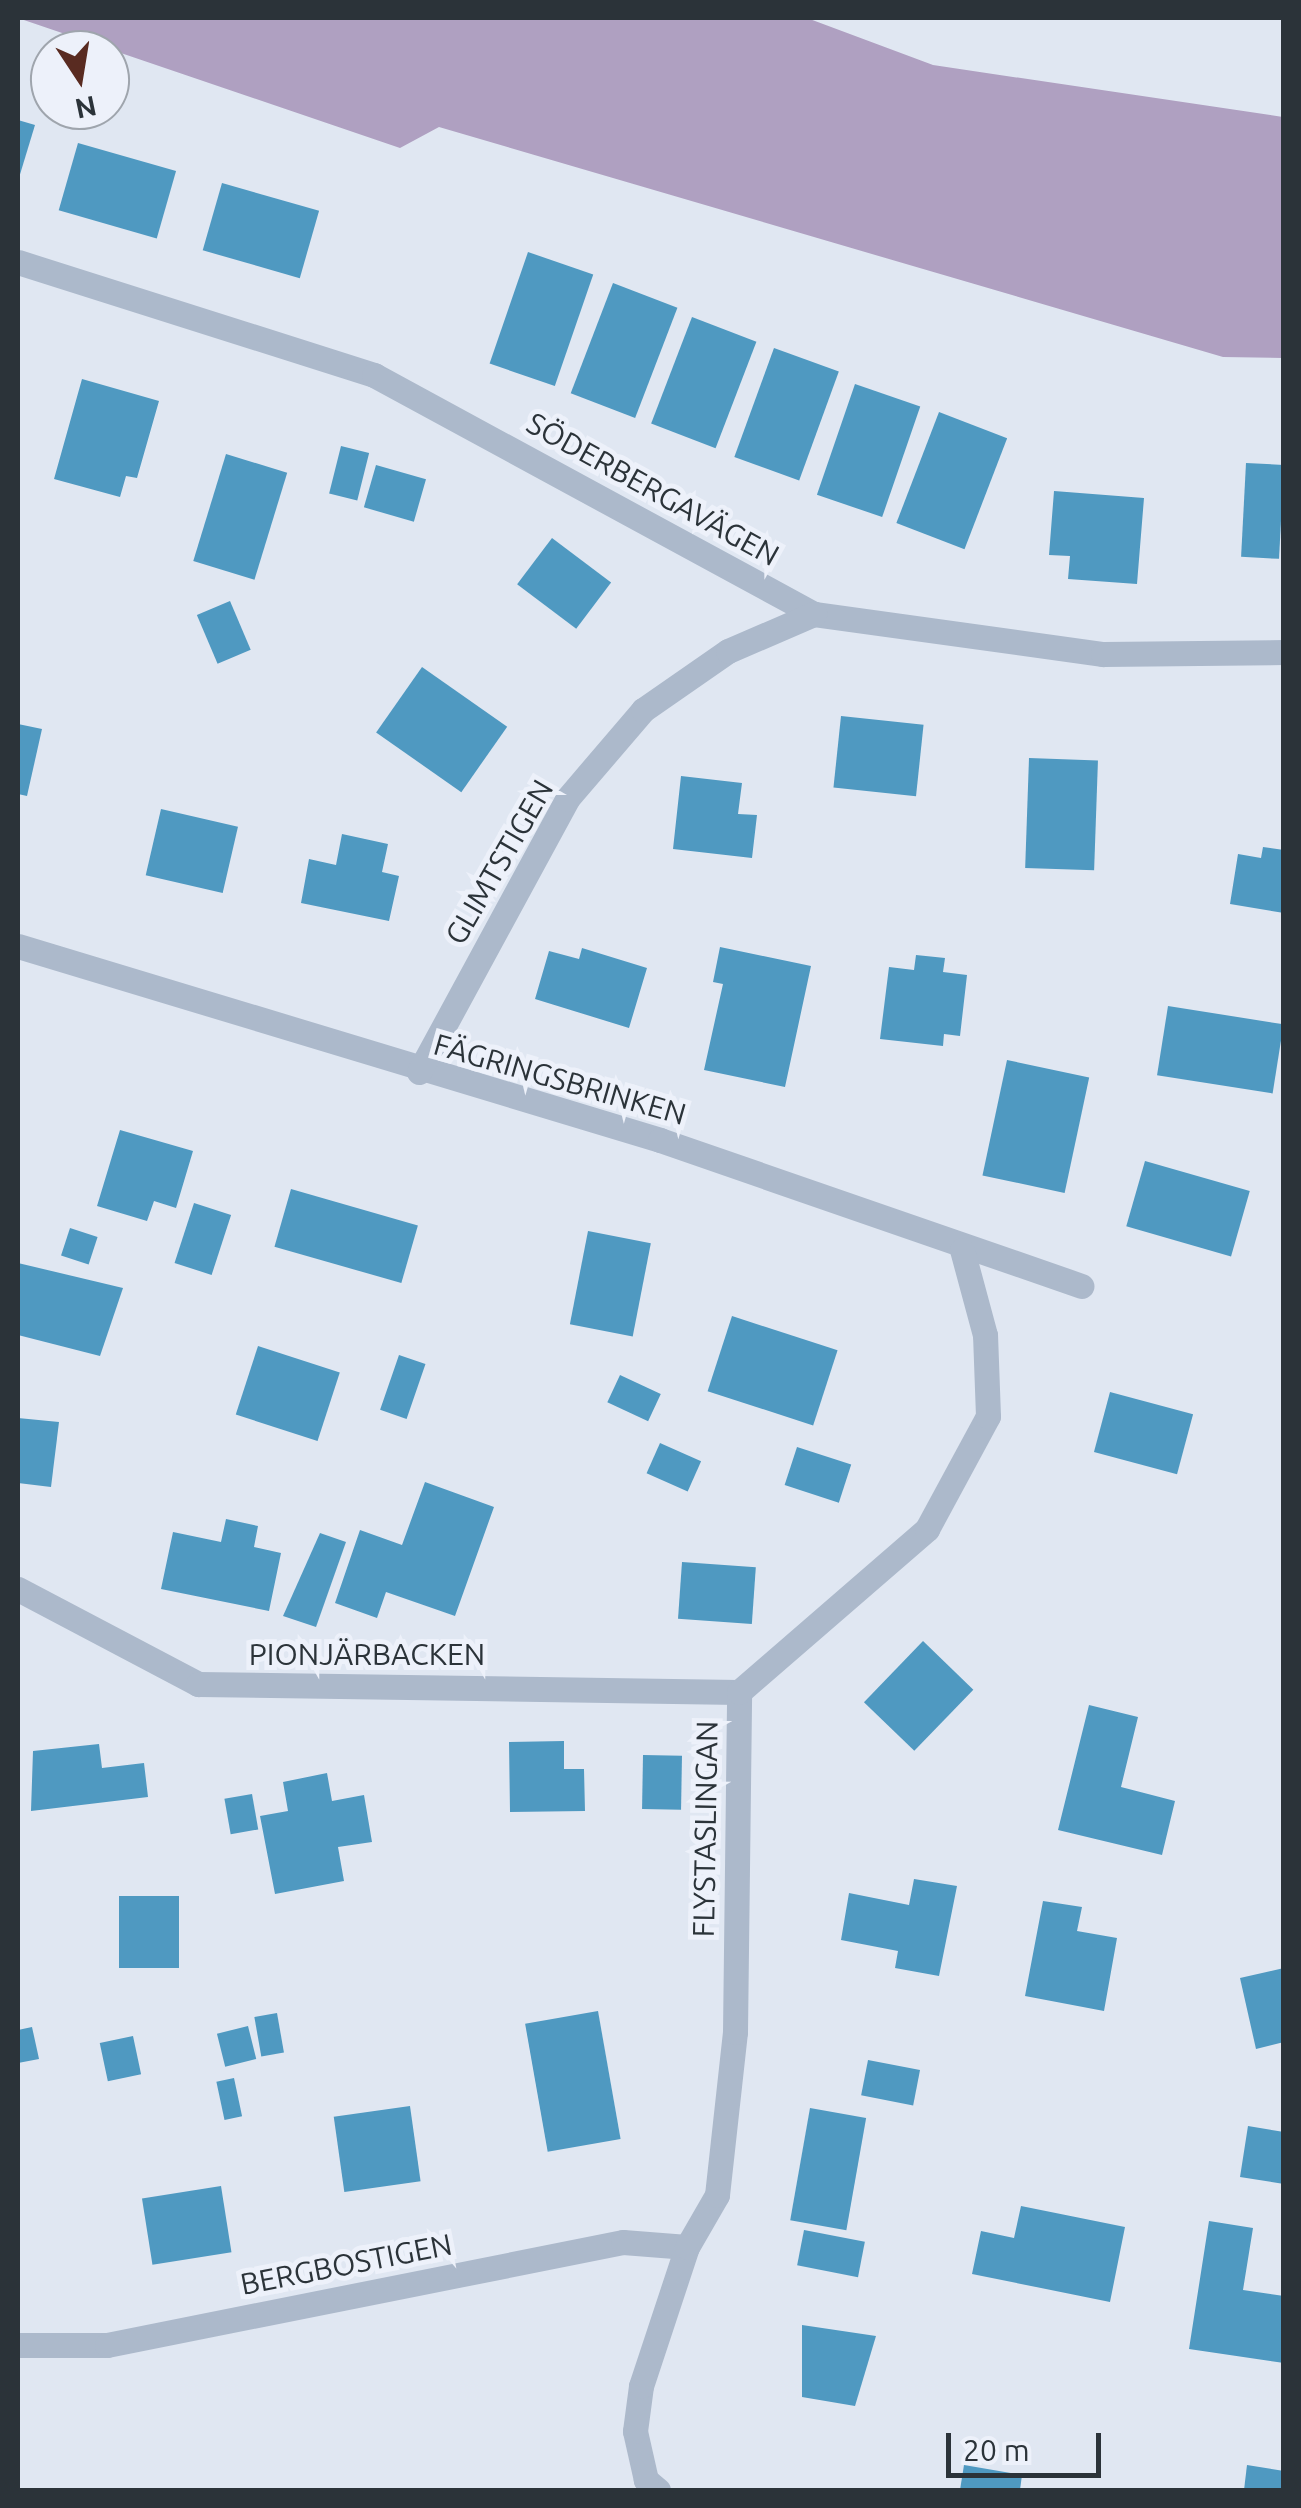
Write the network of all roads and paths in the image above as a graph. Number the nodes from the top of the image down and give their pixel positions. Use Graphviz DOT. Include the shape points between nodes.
graph roads {
  1 [pos="18,262"];
  2 [pos="814,614"];
  3 [pos="1284,652"];
  4 [pos="18,946"];
  5 [pos="420,1072"];
  6 [pos="962,1250"];
  7 [pos="1080,1286"];
  8 [pos="18,1589"];
  9 [pos="739,1692"];
  10 [pos="687,2247"];
  11 [pos="18,2345"];
  12 [pos="658,2490"];
  1 -- 2 [label="street, SÖDERBERGAVÄGEN" via="374,374"];
  2 -- 3 [label="street, SÖDERBERGAVÄGEN" via="1103,654"];
  2 -- 5 [label="street, GLIMTSTIGEN" via="728,651 630,725 567,799"];
  4 -- 5 [label="street, FÄGRINGSBRINKEN"];
  5 -- 6 [label="street, FÄGRINGSBRINKEN" via="660,1140"];
  6 -- 7 [label="street, FÄGRINGSBRINKEN"];
  6 -- 9 [label="street, FLYSTASLINGAN" via="985,1336 988,1416 927,1529"];
  8 -- 9 [label="street, PIONJÄRBACKEN" via="198,1684"];
  9 -- 10 [label="street, FLYSTASLINGAN" via="735,2032 716,2195"];
  10 -- 11 [label="street, BERGBOSTIGEN" via="622,2242 107,2345"];
  10 -- 12 [label="street, FLYSTASLINGAN" via="637,2416 646,2480"];
}
